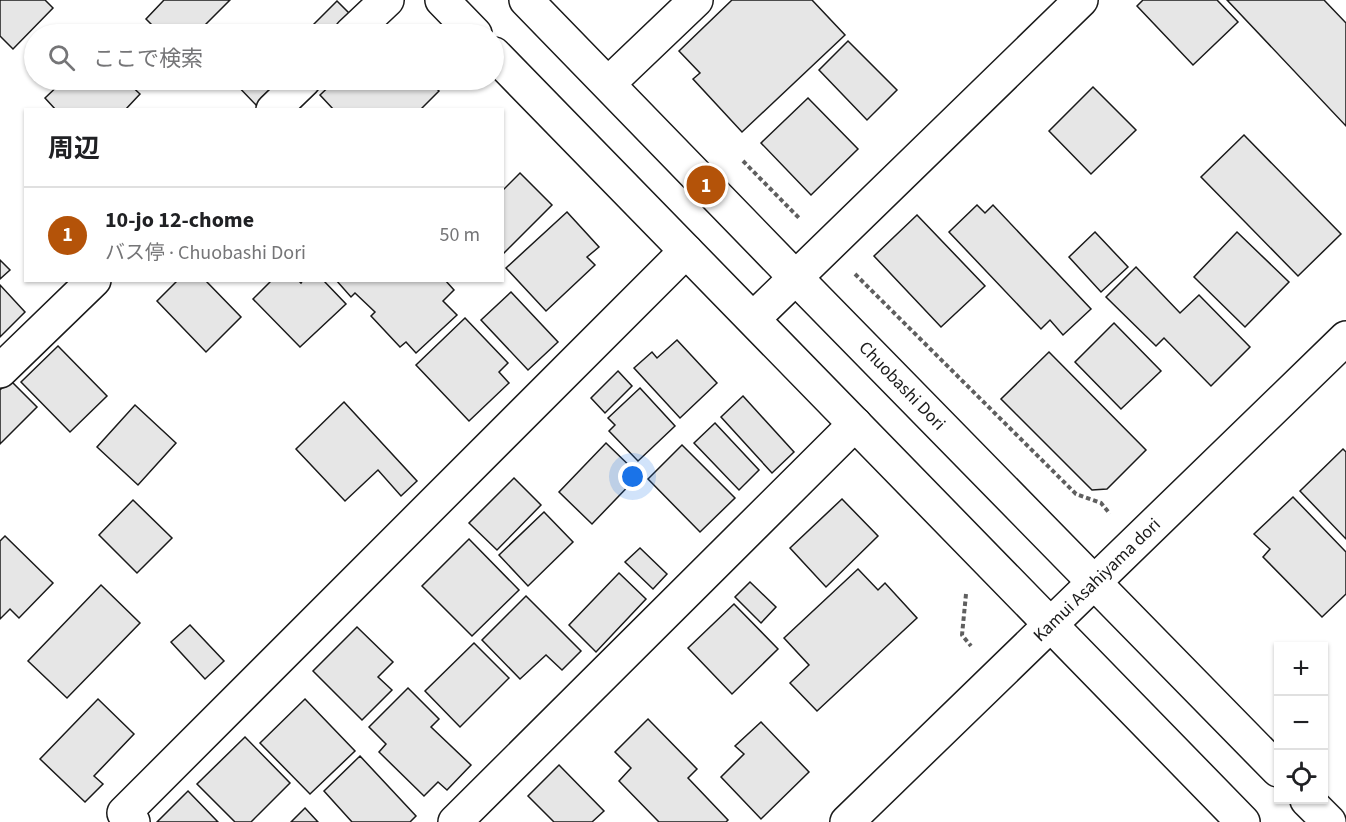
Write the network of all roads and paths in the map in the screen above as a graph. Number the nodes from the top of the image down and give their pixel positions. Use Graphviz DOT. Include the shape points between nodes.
graph roads {
  1 [pos="387,0"];
  2 [pos="442,0"];
  3 [pos="526,0"];
  4 [pos="696,0"];
  5 [pos="1081,0"];
  6 [pos="362,24"];
  7 [pos="465,24"];
  8 [pos="504,64"];
  9 [pos="609,83"];
  10 [pos="294,90"];
  11 [pos="275,108"];
  12 [pos="687,252"];
  13 [pos="796,278"];
  14 [pos="92,282"];
  15 [pos="753,319"];
  16 [pos="1346,338"];
  17 [pos="0,371"];
  18 [pos="855,424"];
  19 [pos="1076,494"];
  20 [pos="1101,502"];
  21 [pos="1095,582"];
  22 [pos="966,594"];
  23 [pos="1050,624"];
  24 [pos="962,635"];
  25 [pos="1274,766"];
  26 [pos="1311,804"];
  27 [pos="133,822"];
  28 [pos="455,822"];
  29 [pos="847,822"];
  30 [pos="1244,822"];
  31 [pos="1329,822"];
  1 -- 6 [label="street"];
  2 -- 7 [label="street"];
  3 -- 9 [label="street, Chuobashi Dori"];
  4 -- 9 [label="street"];
  5 -- 13 [label="street"];
  8 -- 12 [label="street"];
  9 -- 13 [label="street, Chuobashi Dori"];
  10 -- 11 [label="street"];
  12 -- 15 [label="street"];
  12 -- 27 [label="street" via="124,813"];
  13 -- 15 [label="street"];
  13 -- 21 [label="street, Chuobashi Dori"];
  14 -- 17 [label="street"];
  15 -- 18 [label="street"];
  16 -- 21 [label="street, Kamui Asahiyama dori"];
  18 -- 23 [label="street"];
  18 -- 28 [label="street"];
  19 -- 20 [label="path"];
  21 -- 23 [label="street, Kamui Asahiyama dori"];
  21 -- 25 [label="street, Chuobashi Dori"];
  22 -- 24 [label="path"];
  23 -- 29 [label="street, Kamui Asahiyama dori"];
  23 -- 30 [label="street"];
  26 -- 31 [label="street"];
}
